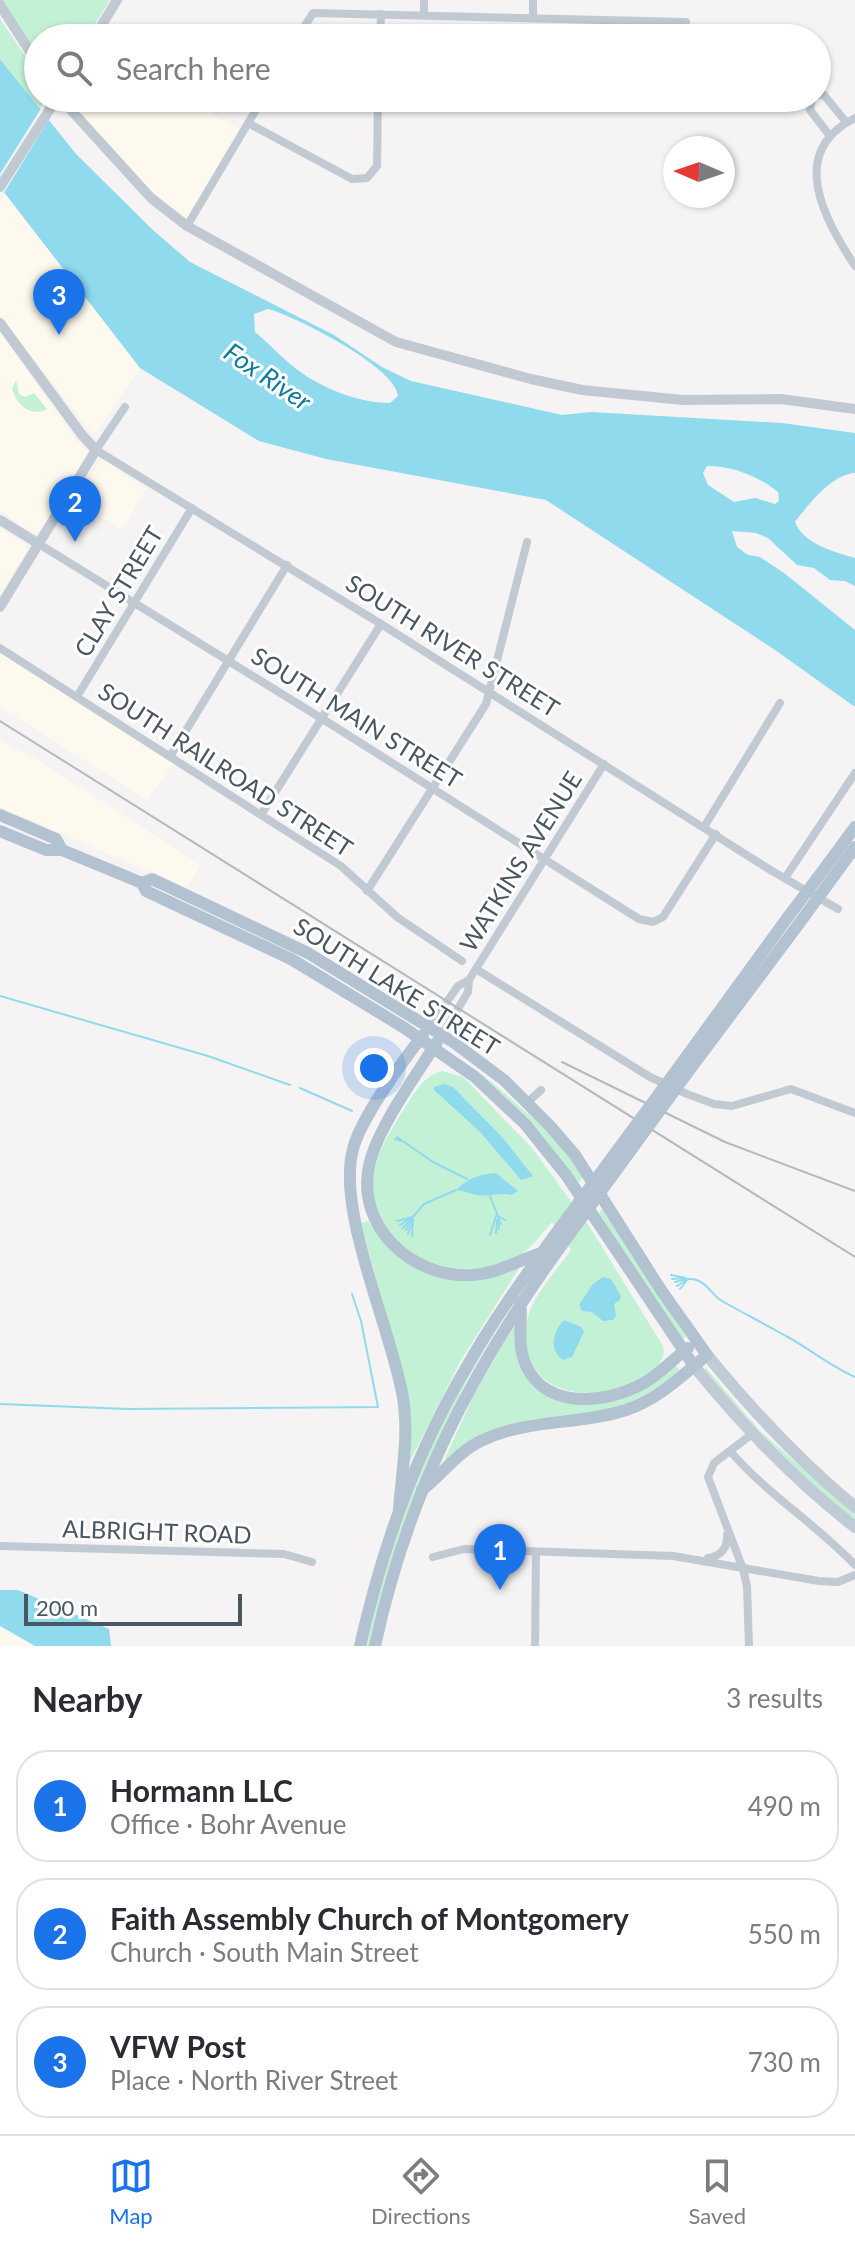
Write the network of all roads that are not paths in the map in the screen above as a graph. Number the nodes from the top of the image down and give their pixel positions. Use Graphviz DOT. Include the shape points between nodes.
graph roads {
  1 [pos="117,0"];
  2 [pos="424,0"];
  3 [pos="533,0"];
  4 [pos="0,5"];
  5 [pos="381,14"];
  6 [pos="424,15"];
  7 [pos="533,18"];
  8 [pos="686,22"];
  9 [pos="102,24"];
  10 [pos="306,24"];
  11 [pos="381,24"];
  12 [pos="24,42"];
  13 [pos="831,101"];
  14 [pos="47,112"];
  15 [pos="71,112"];
  16 [pos="255,112"];
  17 [pos="378,112"];
  18 [pos="812,112"];
  19 [pos="851,120"];
  20 [pos="248,123"];
  21 [pos="830,136"];
  22 [pos="0,187"];
  23 [pos="187,226"];
  24 [pos="855,266"];
  25 [pos="0,323"];
  26 [pos="125,407"];
  27 [pos="855,409"];
  28 [pos="96,450"];
  29 [pos="192,508"];
  30 [pos="0,520"];
  31 [pos="527,542"];
  32 [pos="39,544"];
  33 [pos="287,565"];
  34 [pos="135,602"];
  35 [pos="0,607"];
  36 [pos="381,624"];
  37 [pos="0,648"];
  38 [pos="228,660"];
  39 [pos="490,692"];
  40 [pos="78,695"];
  41 [pos="780,703"];
  42 [pos="322,718"];
  43 [pos="171,755"];
  44 [pos="604,764"];
  45 [pos="855,773"];
  46 [pos="433,788"];
  47 [pos="262,813"];
  48 [pos="0,815"];
  49 [pos="704,827"];
  50 [pos="855,827"];
  51 [pos="0,831"];
  52 [pos="716,834"];
  53 [pos="855,847"];
  54 [pos="62,850"];
  55 [pos="544,857"];
  56 [pos="829,872"];
  57 [pos="785,878"];
  58 [pos="142,883"];
  59 [pos="367,891"];
  60 [pos="838,909"];
  61 [pos="462,961"];
  62 [pos="476,969"];
  63 [pos="469,980"];
  64 [pos="429,1027"];
  65 [pos="442,1035"];
  66 [pos="420,1038"];
  67 [pos="434,1047"];
  68 [pos="541,1090"];
  69 [pos="528,1102"];
  70 [pos="855,1113"];
  71 [pos="557,1241"];
  72 [pos="541,1253"];
  73 [pos="520,1302"];
  74 [pos="697,1342"];
  75 [pos="683,1352"];
  76 [pos="707,1355"];
  77 [pos="694,1366"];
  78 [pos="752,1434"];
  79 [pos="730,1451"];
  80 [pos="422,1490"];
  81 [pos="855,1507"];
  82 [pos="399,1508"];
  83 [pos="726,1526"];
  84 [pos="855,1527"];
  85 [pos="0,1546"];
  86 [pos="536,1552"];
  87 [pos="433,1557"];
  88 [pos="699,1559"];
  89 [pos="312,1562"];
  90 [pos="855,1565"];
  91 [pos="743,1569"];
  92 [pos="855,1575"];
  93 [pos="360,1646"];
  94 [pos="375,1646"];
  95 [pos="535,1646"];
  96 [pos="749,1646"];
  1 -- 9 [label="street"];
  2 -- 6 [label="street"];
  3 -- 7 [label="street"];
  4 -- 12 [label="street"];
  5 -- 6 [label="street"];
  5 -- 10 [label="street" via="313,13"];
  5 -- 11 [label="street"];
  6 -- 7 [label="street"];
  7 -- 8 [label="street"];
  13 -- 19 [label="street"];
  14 -- 22 [label="street"];
  15 -- 23 [label="street" via="151,198"];
  16 -- 20 [label="street"];
  17 -- 20 [label="street" via="377,166 367,178 352,179"];
  18 -- 21 [label="street"];
  19 -- 21 [label="street"];
  20 -- 23 [label="street"];
  21 -- 24 [label="street" via="817,167 818,197"];
  23 -- 27 [label="street" via="396,342 531,379 683,400 781,399"];
  25 -- 28 [label="street"];
  26 -- 28 [label="street"];
  28 -- 29 [label="street, SOUTH RIVER STREET"];
  28 -- 32 [label="street"];
  29 -- 33 [label="street, SOUTH RIVER STREET"];
  29 -- 34 [label="street, CLAY STREET"];
  30 -- 32 [label="street"];
  31 -- 39 [label="street"];
  32 -- 34 [label="street, SOUTH MAIN STREET"];
  32 -- 35 [label="street"];
  33 -- 36 [label="street, SOUTH RIVER STREET"];
  33 -- 38 [label="street"];
  34 -- 38 [label="street, SOUTH MAIN STREET"];
  34 -- 40 [label="street, CLAY STREET"];
  36 -- 39 [label="street, SOUTH RIVER STREET"];
  36 -- 42 [label="street"];
  37 -- 40 [label="street, SOUTH RAILROAD STREET"];
  38 -- 42 [label="street, SOUTH MAIN STREET"];
  38 -- 43 [label="street"];
  39 -- 44 [label="street, SOUTH RIVER STREET"];
  39 -- 46 [label="street"];
  40 -- 43 [label="street, SOUTH RAILROAD STREET"];
  41 -- 49 [label="street"];
  42 -- 46 [label="street, SOUTH MAIN STREET"];
  42 -- 47 [label="street"];
  43 -- 47 [label="street, SOUTH RAILROAD STREET"];
  44 -- 49 [label="street, SOUTH RIVER STREET"];
  44 -- 55 [label="street, WATKINS AVENUE"];
  45 -- 57 [label="street"];
  46 -- 55 [label="street, SOUTH MAIN STREET"];
  46 -- 59 [label="street"];
  47 -- 59 [label="street, SOUTH RAILROAD STREET" via="341,866"];
  48 -- 54 [label="main road, SOUTH LAKE STREET" via="56,839"];
  49 -- 52 [label="street, SOUTH RIVER STREET"];
  50 -- 56 [label="main road"];
  51 -- 54 [label="main road, SOUTH LAKE STREET" via="46,850"];
  52 -- 55 [label="street, SOUTH MAIN STREET" via="663,917 653,922 639,919"];
  52 -- 57 [label="street, SOUTH RIVER STREET"];
  53 -- 56 [label="main road"];
  54 -- 58 [label="main road, SOUTH LAKE STREET"];
  55 -- 62 [label="street, WATKINS AVENUE"];
  56 -- 71 [label="main road, bridge"];
  57 -- 60 [label="street, SOUTH RIVER STREET"];
  58 -- 64 [label="main road, SOUTH LAKE STREET" via="152,879 280,938"];
  58 -- 66 [label="main road, SOUTH LAKE STREET" via="146,891 291,959"];
  59 -- 61 [label="street, SOUTH RAILROAD STREET"];
  62 -- 63 [label="street, WATKINS AVENUE"];
  62 -- 70 [label="street" via="650,1077 700,1099 732,1106 791,1089"];
  63 -- 64 [label="street, WATKINS AVENUE" via="458,986"];
  63 -- 65 [label="street, WATKINS AVENUE" via="468,992"];
  64 -- 65 [label="main road, SOUTH LAKE STREET"];
  64 -- 66 [label="main road"];
  65 -- 67 [label="main road"];
  65 -- 69 [label="main road, SOUTH LAKE STREET"];
  66 -- 67 [label="main road, SOUTH LAKE STREET"];
  66 -- 82 [label="main road" via="362,1127 349,1169 357,1227 403,1398"];
  67 -- 72 [label="main road" via="373,1150 366,1185 374,1216 406,1257 449,1274 492,1272"];
  67 -- 75 [label="main road, SOUTH LAKE STREET" via="493,1092 543,1145"];
  68 -- 69 [label="street"];
  69 -- 74 [label="main road, SOUTH LAKE STREET" via="583,1165"];
  71 -- 72 [label="main road"];
  71 -- 73 [label="main road"];
  72 -- 82 [label="main road" via="465,1369"];
  73 -- 75 [label="main road" via="519,1342 525,1364 558,1395 587,1400 624,1392 648,1381"];
  73 -- 80 [label="main road" via="462,1402"];
  74 -- 75 [label="main road"];
  74 -- 76 [label="main road, SOUTH LAKE STREET"];
  75 -- 77 [label="main road, SOUTH LAKE STREET"];
  76 -- 77 [label="main road"];
  76 -- 81 [label="main road, SOUTH LAKE STREET" via="759,1417"];
  77 -- 78 [label="main road, SOUTH LAKE STREET"];
  77 -- 80 [label="main road" via="654,1397 623,1411 482,1440"];
  78 -- 79 [label="street"];
  78 -- 84 [label="main road, SOUTH LAKE STREET"];
  79 -- 83 [label="street" via="708,1473"];
  79 -- 90 [label="street"];
  80 -- 94 [label="main road"];
  82 -- 93 [label="main road"];
  83 -- 88 [label="street" via="722,1553"];
  83 -- 91 [label="street"];
  85 -- 89 [label="street, ALBRIGHT ROAD" via="284,1554"];
  86 -- 87 [label="street" via="464,1549"];
  86 -- 88 [label="street"];
  86 -- 95 [label="street"];
  88 -- 91 [label="street"];
  91 -- 92 [label="street" via="828,1582"];
  91 -- 96 [label="street"];
}
